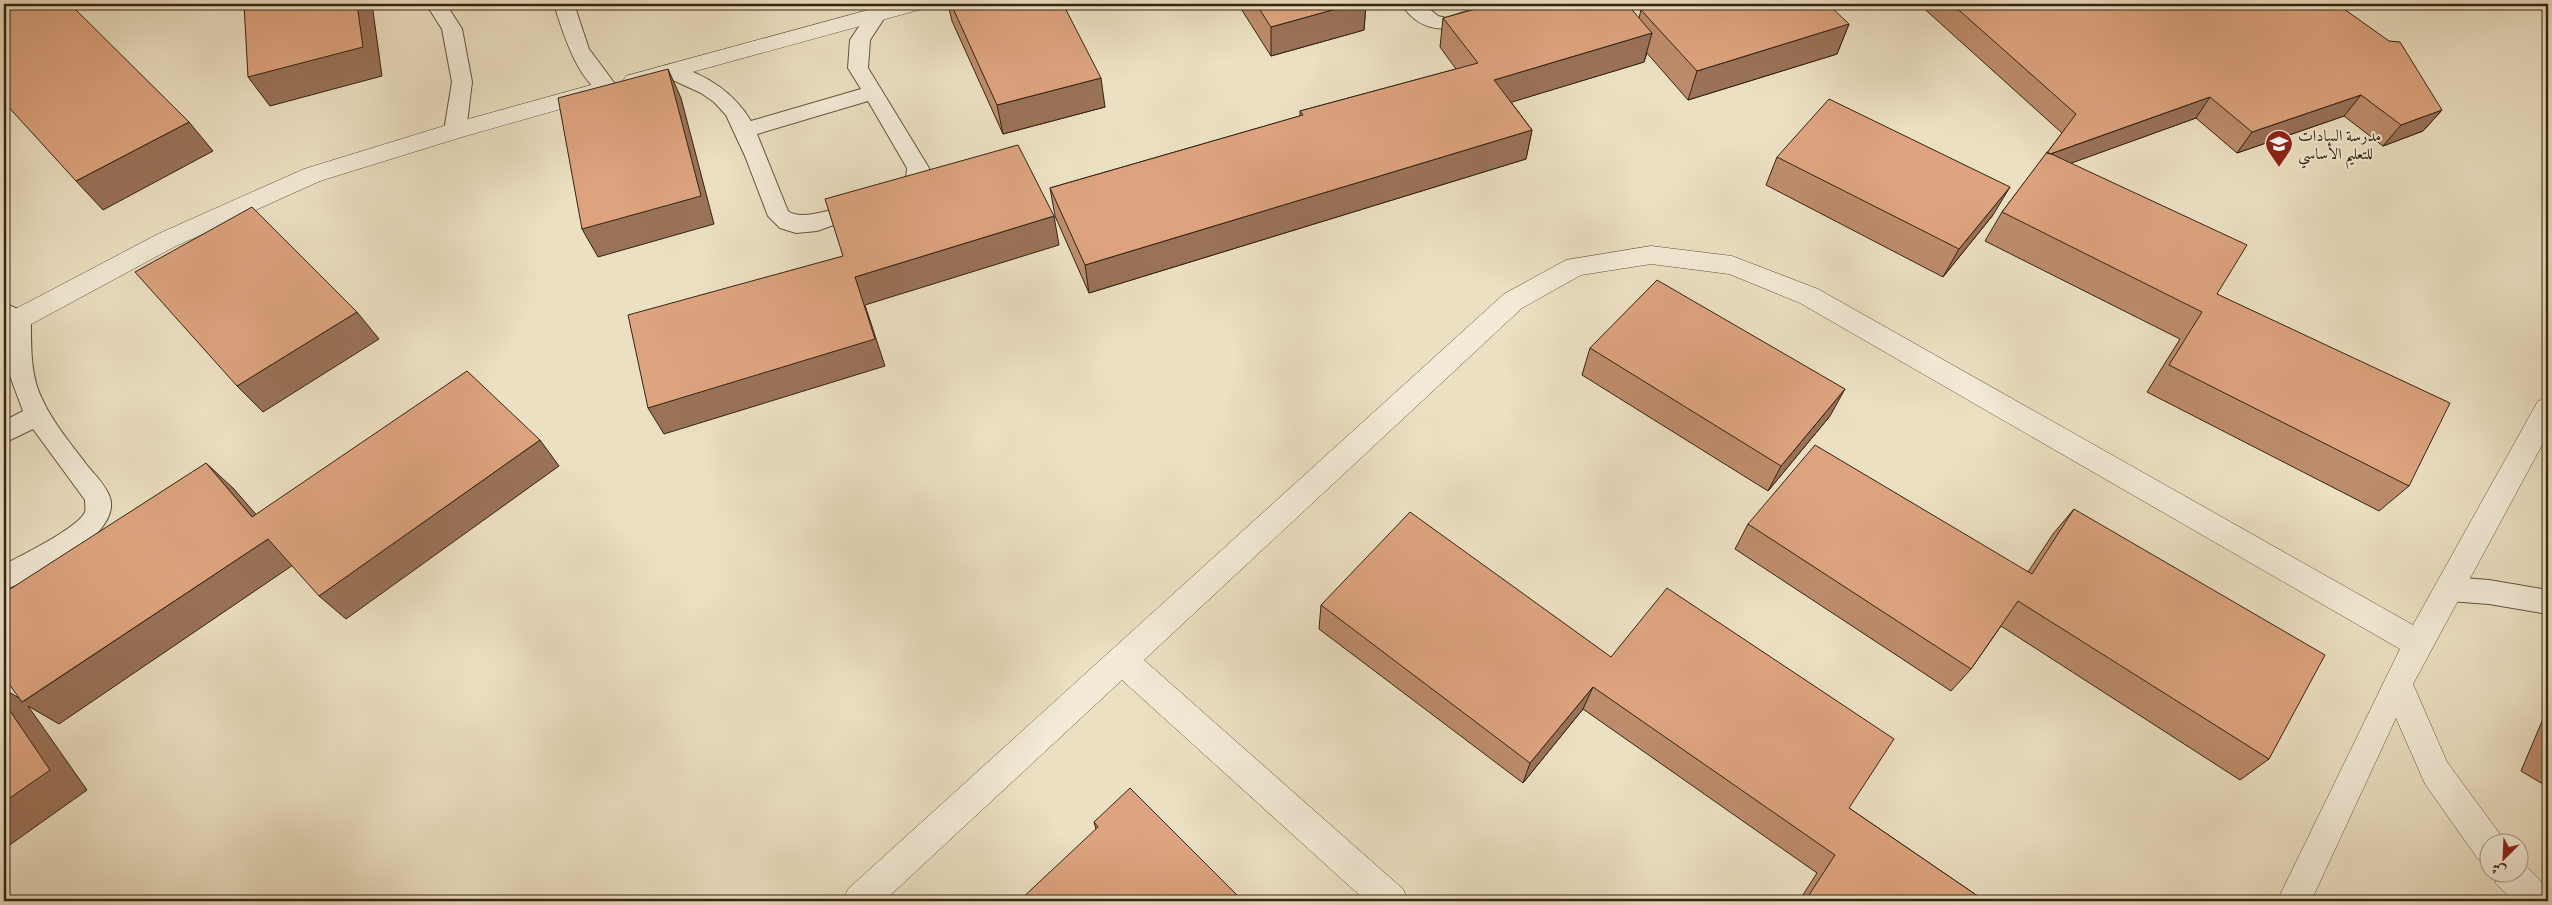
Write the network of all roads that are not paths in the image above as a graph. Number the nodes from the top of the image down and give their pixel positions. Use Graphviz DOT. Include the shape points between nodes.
graph roads {
  1 [pos="436,4"];
  2 [pos="564,4"];
  3 [pos="914,4"];
  4 [pos="1412,4"];
  5 [pos="1508,4"];
  6 [pos="877,14"];
  7 [pos="671,71"];
  8 [pos="608,88"];
  9 [pos="872,93"];
  10 [pos="455,131"];
  11 [pos="743,131"];
  12 [pos="9,319"];
  13 [pos="2548,412"];
  14 [pos="37,415"];
  15 [pos="4,433"];
  16 [pos="4,578"];
  17 [pos="2449,589"];
  18 [pos="2548,602"];
  19 [pos="2419,644"];
  20 [pos="1122,660"];
  21 [pos="2398,683"];
  22 [pos="2480,834"];
  23 [pos="2518,882"];
  24 [pos="860,901"];
  25 [pos="1391,901"];
  26 [pos="2294,901"];
  27 [pos="2537,901"];
  1 -- 10 [label="lane" via="452,29 462,82"];
  2 -- 8 [label="lane" via="576,48 589,69"];
  3 -- 6 [label="street"];
  4 -- 5 [label="lane" via="1432,22 1446,24"];
  6 -- 7 [label="street"];
  6 -- 9 [label="lane" via="860,40 858,68"];
  7 -- 8 [label="street"];
  7 -- 11 [label="lane" via="705,84 730,104"];
  8 -- 10 [label="street"];
  9 -- 11 [label="lane"];
  9 -- 11 [label="lane" via="918,168 919,177 903,192 817,223 788,224 779,216"];
  10 -- 12 [label="street" via="312,175 167,240"];
  12 -- 14 [label="lane" via="24,385"];
  13 -- 17 [label="street"];
  14 -- 15 [label="lane"];
  14 -- 16 [label="lane" via="97,497 99,508 93,522 79,534"];
  17 -- 18 [label="lane"];
  17 -- 19 [label="street"];
  19 -- 20 [label="street" via="1809,296 1732,265 1651,255 1575,267 1513,301"];
  19 -- 21 [label="street"];
  20 -- 24 [label="street"];
  20 -- 25 [label="street"];
  21 -- 22 [label="street" via="2436,773"];
  21 -- 26 [label="street"];
  23 -- 27 [label="street"];
}
